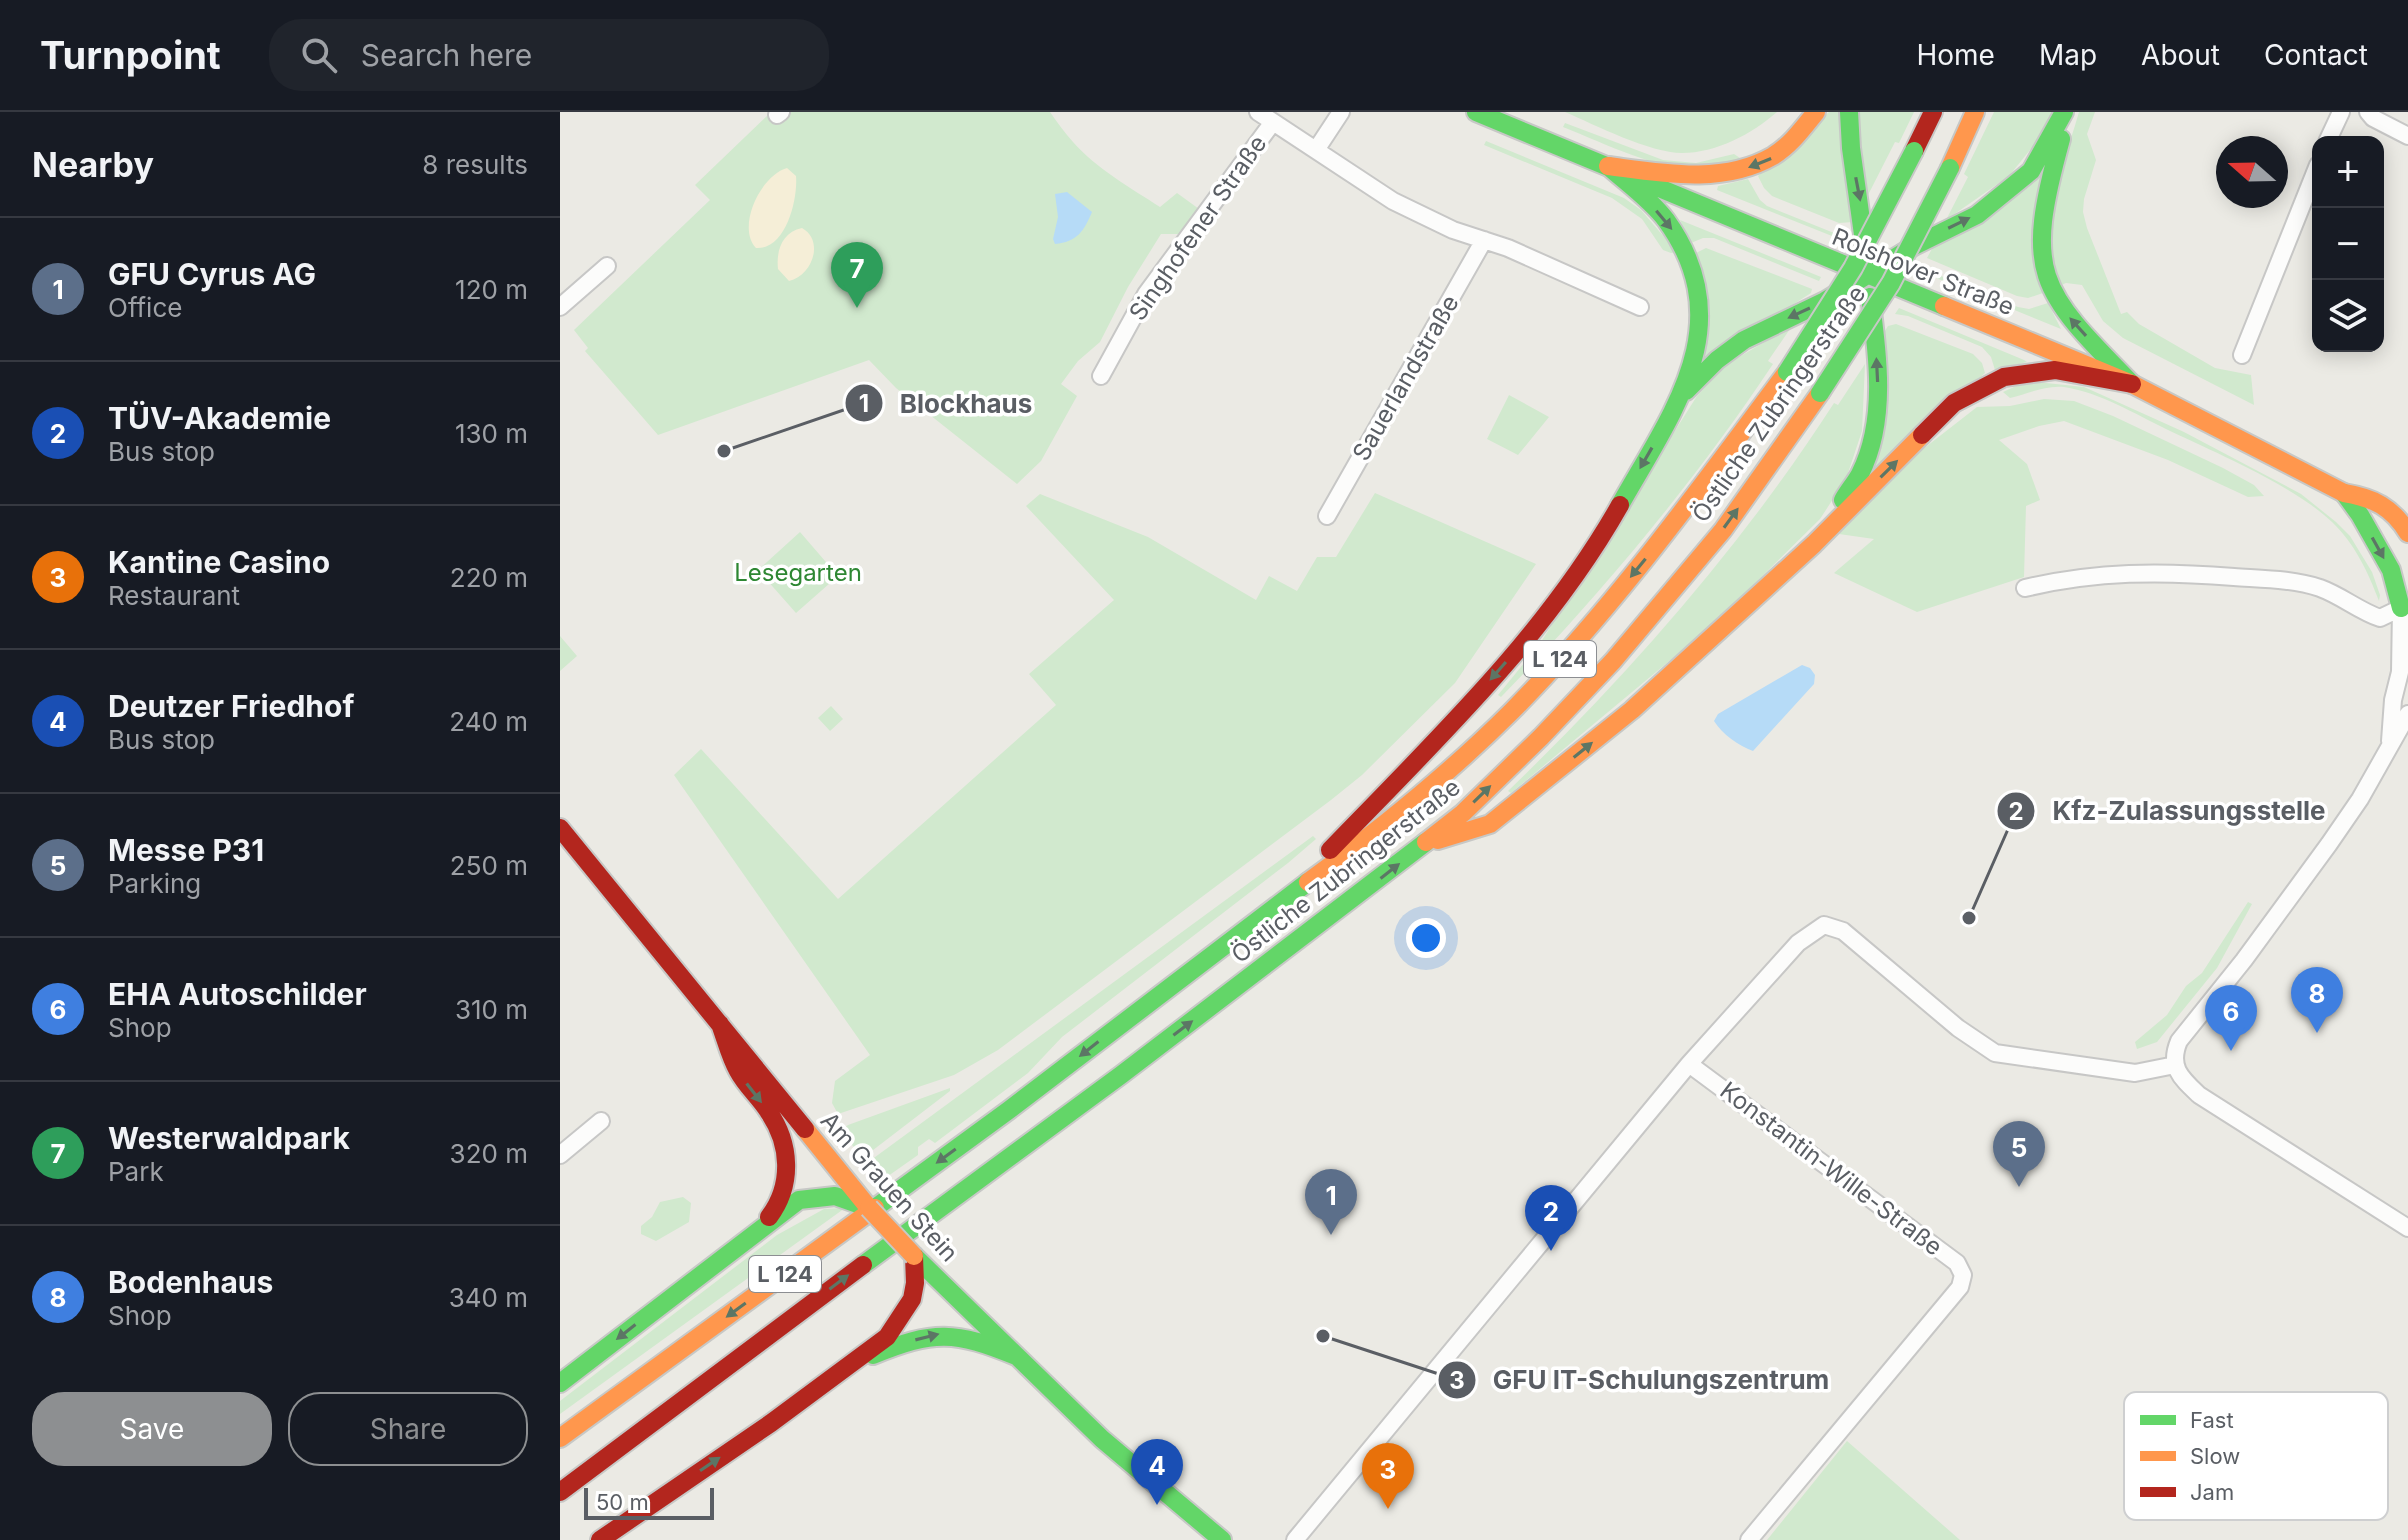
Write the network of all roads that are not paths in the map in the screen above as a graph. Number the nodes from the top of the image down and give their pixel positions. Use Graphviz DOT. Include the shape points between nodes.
graph roads {
  1 [pos="1258,112"];
  2 [pos="1341,112"];
  3 [pos="1476,112"];
  4 [pos="1816,112"];
  5 [pos="1849,112"];
  6 [pos="1933,112"];
  7 [pos="1975,112"];
  8 [pos="2066,112"];
  9 [pos="2341,112"];
  10 [pos="2368,112"];
  11 [pos="1273,122"];
  12 [pos="2330,136"];
  13 [pos="2408,136"];
  14 [pos="1316,150"];
  15 [pos="1608,166"];
  16 [pos="2312,180"];
  17 [pos="1484,240"];
  18 [pos="607,266"];
  19 [pos="1867,275"];
  20 [pos="560,307"];
  21 [pos="1640,307"];
  22 [pos="2242,355"];
  23 [pos="1101,376"];
  24 [pos="2132,384"];
  25 [pos="1680,398"];
  26 [pos="2344,493"];
  27 [pos="1327,516"];
  28 [pos="2408,533"];
  29 [pos="1814,544"];
  30 [pos="2025,588"];
  31 [pos="2406,607"];
  32 [pos="2408,714"];
  33 [pos="2389,746"];
  34 [pos="560,828"];
  35 [pos="1423,845"];
  36 [pos="1284,899"];
  37 [pos="720,1024"];
  38 [pos="1689,1064"];
  39 [pos="2175,1065"];
  40 [pos="601,1121"];
  41 [pos="560,1155"];
  42 [pos="869,1208"];
  43 [pos="2408,1228"];
  44 [pos="754,1233"];
  45 [pos="914,1256"];
  46 [pos="1016,1356"];
  47 [pos="853,1363"];
  48 [pos="560,1383"];
  49 [pos="665,1413"];
  50 [pos="560,1438"];
  51 [pos="560,1492"];
  52 [pos="560,1509"];
  53 [pos="600,1540"];
  54 [pos="1222,1540"];
  55 [pos="1295,1540"];
  56 [pos="1749,1540"];
  1 -- 11 [label="street"];
  2 -- 14 [label="street"];
  3 -- 15 [label="main road, Rolshover Straße"];
  4 -- 15 [label="main road, one-way" via="1804,131 1773,158 1741,170 1681,175"];
  5 -- 19 [label="main road, one-way"];
  6 -- 36 [label="main road, Östliche Zubringerstraße / L 124, one-way, bridge" via="1853,268 1787,372 1734,447 1582,636 1512,711 1389,823"];
  35 -- 7 [label="main road, Östliche Zubringerstraße / L 124, one-way, bridge" via="1541,737 1723,530 1891,283"];
  19 -- 8 [label="main road, one-way" via="1977,215 2031,171"];
  24 -- 8 [label="main road, one-way" via="2068,317 2047,280 2041,233"];
  9 -- 12 [label="street"];
  10 -- 13 [label="street"];
  11 -- 14 [label="street"];
  11 -- 23 [label="street, Singhofener Straße" via="1146,294"];
  14 -- 17 [label="street" via="1393,201"];
  15 -- 19 [label="main road, Rolshover Straße"];
  15 -- 25 [label="main road, one-way" via="1664,217 1686,251 1700,302 1699,342"];
  16 -- 22 [label="street"];
  17 -- 21 [label="street"];
  17 -- 27 [label="street, Sauerlandstraße"];
  18 -- 20 [label="street"];
  19 -- 24 [label="main road, Rolshover Straße"];
  19 -- 25 [label="main road, one-way" via="1744,340"];
  29 -- 19 [label="main road, one-way" via="1861,472 1876,419"];
  24 -- 26 [label="main road, Rolshover Straße"];
  29 -- 24 [label="main road, one-way" via="1954,403 1972,392 2004,377 2055,370"];
  25 -- 36 [label="main road, one-way" via="1596,547 1529,635"];
  26 -- 28 [label="main road, Rolshover Straße" via="2389,507"];
  26 -- 31 [label="main road, Rolshover Straße, one-way" via="2391,570"];
  35 -- 29 [label="main road, one-way" via="1490,824 1632,710"];
  30 -- 31 [label="street" via="2114,573 2173,572 2278,579 2318,588 2380,618"];
  31 -- 33 [label="street"];
  32 -- 33 [label="street"];
  33 -- 39 [label="street" via="2329,844 2179,1041"];
  34 -- 37 [label="main road, Am Grauen Stein"];
  49 -- 35 [label="main road, Östliche Zubringerstraße / L 124, one-way"];
  36 -- 50 [label="main road, Östliche Zubringerstraße / L 124, one-way" via="1009,1110"];
  37 -- 42 [label="main road, Am Grauen Stein"];
  37 -- 44 [label="main road, one-way" via="738,1073 782,1135 788,1173 783,1194"];
  38 -- 39 [label="street" via="1798,943 1824,925 1843,931 1995,1053 2135,1073"];
  38 -- 55 [label="street"];
  38 -- 56 [label="street, Konstantin-Wille-Straße" via="1957,1263 1963,1275 1960,1287"];
  39 -- 43 [label="street" via="2182,1079 2215,1106"];
  40 -- 41 [label="street"];
  42 -- 44 [label="main road" via="846,1196 820,1194 799,1200"];
  42 -- 45 [label="main road, Am Grauen Stein, bridge"];
  44 -- 48 [label="main road, one-way"];
  45 -- 46 [label="main road, Am Grauen Stein"];
  45 -- 47 [label="main road" via="909,1306 887,1337"];
  47 -- 46 [label="main road, one-way" via="943,1333 975,1338"];
  46 -- 54 [label="main road, Am Grauen Stein"];
  53 -- 47 [label="main road, one-way"];
  49 -- 51 [label="main road, Östliche Zubringerstraße / L 124"];
  49 -- 52 [label="main road"];
}
